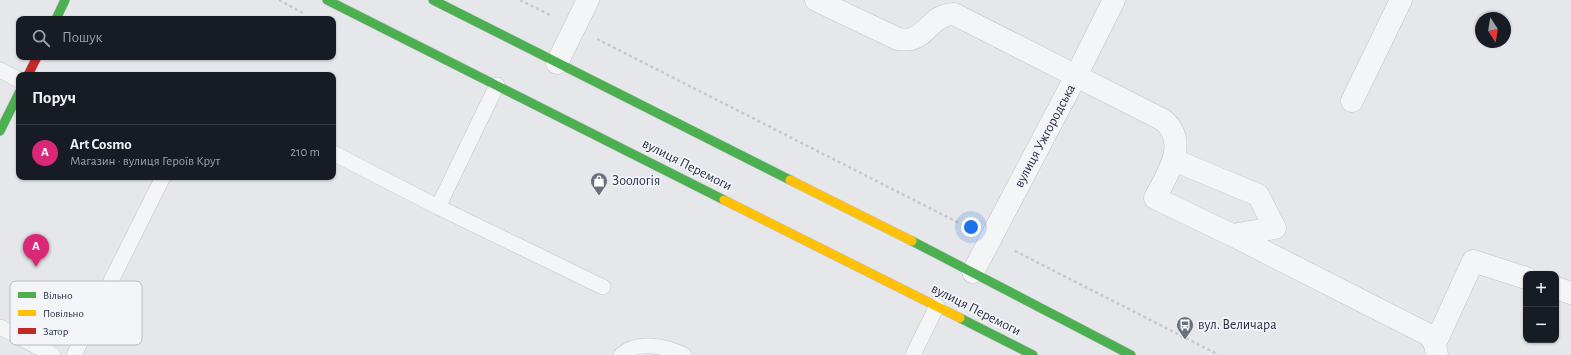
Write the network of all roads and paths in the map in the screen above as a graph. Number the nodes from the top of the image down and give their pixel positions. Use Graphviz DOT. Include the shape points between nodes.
graph roads {
  1 [pos="65,0"];
  2 [pos="278,0"];
  3 [pos="327,0"];
  4 [pos="433,0"];
  5 [pos="520,0"];
  6 [pos="588,0"];
  7 [pos="816,0"];
  8 [pos="1114,0"];
  9 [pos="1401,0"];
  10 [pos="57,16"];
  11 [pos="309,16"];
  12 [pos="574,28"];
  13 [pos="36,60"];
  14 [pos="557,64"];
  15 [pos="0,70"];
  16 [pos="30,72"];
  17 [pos="1076,76"];
  18 [pos="16,78"];
  19 [pos="497,85"];
  20 [pos="16,99"];
  21 [pos="1352,101"];
  22 [pos="0,131"];
  23 [pos="336,155"];
  24 [pos="1174,160"];
  25 [pos="162,180"];
  26 [pos="438,207"];
  27 [pos="1232,235"];
  28 [pos="991,239"];
  29 [pos="973,272"];
  30 [pos="1523,277"];
  31 [pos="111,281"];
  32 [pos="603,287"];
  33 [pos="1559,289"];
  34 [pos="1571,293"];
  35 [pos="937,306"];
  36 [pos="0,327"];
  37 [pos="10,332"];
  38 [pos="34,345"];
  39 [pos="79,345"];
  40 [pos="1436,350"];
  41 [pos="53,355"];
  42 [pos="74,355"];
  43 [pos="621,355"];
  44 [pos="684,355"];
  45 [pos="913,355"];
  46 [pos="1033,355"];
  47 [pos="1131,355"];
  48 [pos="1219,355"];
  1 -- 10 [label="main road"];
  2 -- 11 [label="path"];
  3 -- 19 [label="main road, вулиця Перемоги"];
  4 -- 14 [label="main road"];
  5 -- 12 [label="path"];
  6 -- 12 [label="street"];
  7 -- 17 [label="street" via="898,39 910,39 919,35 942,16 954,14"];
  8 -- 17 [label="street, вулиця Ужгородська"];
  9 -- 21 [label="street"];
  12 -- 14 [label="street"];
  12 -- 28 [label="path"];
  13 -- 16 [label="main road"];
  14 -- 29 [label="main road"];
  15 -- 18 [label="lane"];
  17 -- 24 [label="street" via="1164,120 1173,132 1176,153"];
  17 -- 28 [label="street, вулиця Ужгородська"];
  19 -- 26 [label="lane"];
  19 -- 35 [label="main road, вулиця Перемоги"];
  20 -- 22 [label="main road"];
  23 -- 26 [label="lane"];
  24 -- 27 [label="street" via="1155,198"];
  24 -- 27 [label="street" via="1258,195 1275,228"];
  25 -- 31 [label="lane"];
  26 -- 32 [label="lane"];
  27 -- 40 [label="street" via="1429,335"];
  28 -- 29 [label="street, вулиця Ужгородська"];
  28 -- 48 [label="path"];
  29 -- 47 [label="main road"];
  30 -- 40 [label="street" via="1473,261"];
  33 -- 34 [label="street"];
  35 -- 45 [label="lane"];
  35 -- 46 [label="main road, вулиця Перемоги"];
  36 -- 37 [label="lane"];
  38 -- 41 [label="lane"];
  39 -- 42 [label="lane"];
  43 -- 44 [label="lane" via="638,346 657,346"];
}
